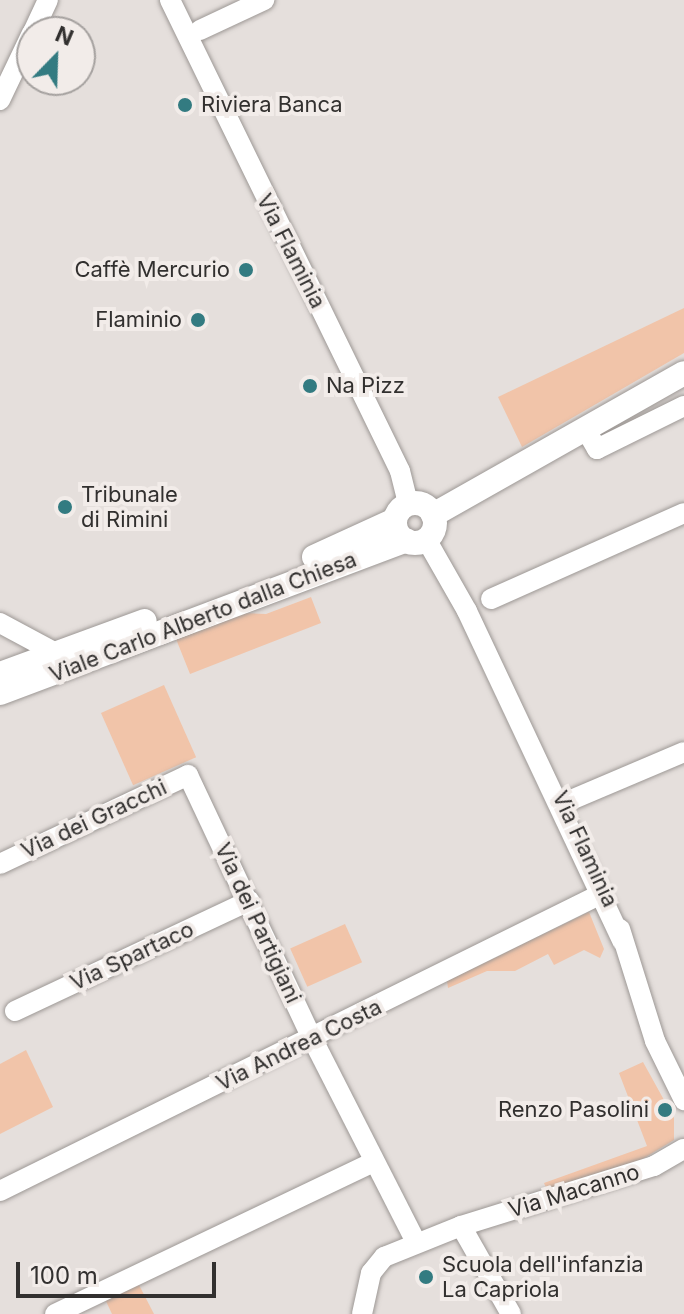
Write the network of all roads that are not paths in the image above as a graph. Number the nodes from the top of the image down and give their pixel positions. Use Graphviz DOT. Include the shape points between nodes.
graph roads {
  1 [pos="170,0"];
  2 [pos="264,0"];
  3 [pos="200,30"];
  4 [pos="16,66"];
  5 [pos="0,100"];
  6 [pos="675,378"];
  7 [pos="681,408"];
  8 [pos="586,430"];
  9 [pos="684,513"];
  10 [pos="415,520"];
  11 [pos="491,599"];
  12 [pos="0,623"];
  13 [pos="56,653"];
  14 [pos="0,674"];
  15 [pos="0,693"];
  16 [pos="684,752"];
  17 [pos="539,761"];
  18 [pos="188,775"];
  19 [pos="564,803"];
  20 [pos="0,864"];
  21 [pos="597,896"];
  22 [pos="249,901"];
  23 [pos="622,941"];
  24 [pos="15,1011"];
  25 [pos="312,1038"];
  26 [pos="684,1100"];
  27 [pos="684,1149"];
  28 [pos="374,1162"];
  29 [pos="0,1191"];
  30 [pos="461,1226"];
  31 [pos="416,1242"];
  32 [pos="55,1314"];
  33 [pos="361,1314"];
  34 [pos="511,1314"];
  1 -- 10 [label="street, Via Flaminia" via="400,471"];
  2 -- 3 [label="street"];
  4 -- 5 [label="street"];
  6 -- 7 [label="street"];
  6 -- 8 [label="main road"];
  7 -- 8 [label="street" via="597,449"];
  8 -- 10 [label="main road"];
  9 -- 11 [label="street"];
  10 -- 13 [label="main road, Viale Carlo Alberto dalla Chiesa"];
  10 -- 15 [label="main road, Viale Carlo Alberto dalla Chiesa"];
  10 -- 17 [label="street, Via Flaminia" via="447,570"];
  12 -- 13 [label="street"];
  13 -- 14 [label="main road, Viale Carlo Alberto dalla Chiesa"];
  16 -- 19 [label="street"];
  17 -- 19 [label="street, Via Flaminia"];
  17 -- 21 [label="street, Via Flaminia"];
  18 -- 20 [label="street, Via dei Gracchi"];
  18 -- 22 [label="street, Via dei Partigiani"];
  19 -- 23 [label="street, Via Flaminia" via="612,903"];
  21 -- 23 [label="street, Via Flaminia"];
  21 -- 25 [label="street, Via Andrea Costa"];
  22 -- 24 [label="street, Via Spartaco"];
  22 -- 25 [label="street, Via dei Partigiani"];
  23 -- 26 [label="street, Via Flaminia" via="655,1041"];
  25 -- 28 [label="street, Via dei Partigiani"];
  25 -- 29 [label="street, Via Andrea Costa"];
  27 -- 30 [label="street, Via Macanno" via="654,1166"];
  28 -- 31 [label="street, Via dei Partigiani"];
  28 -- 32 [label="street"];
  30 -- 31 [label="street, Via Macanno"];
  30 -- 34 [label="street"];
  31 -- 33 [label="street, Via Macanno" via="384,1257 371,1273"];
}
